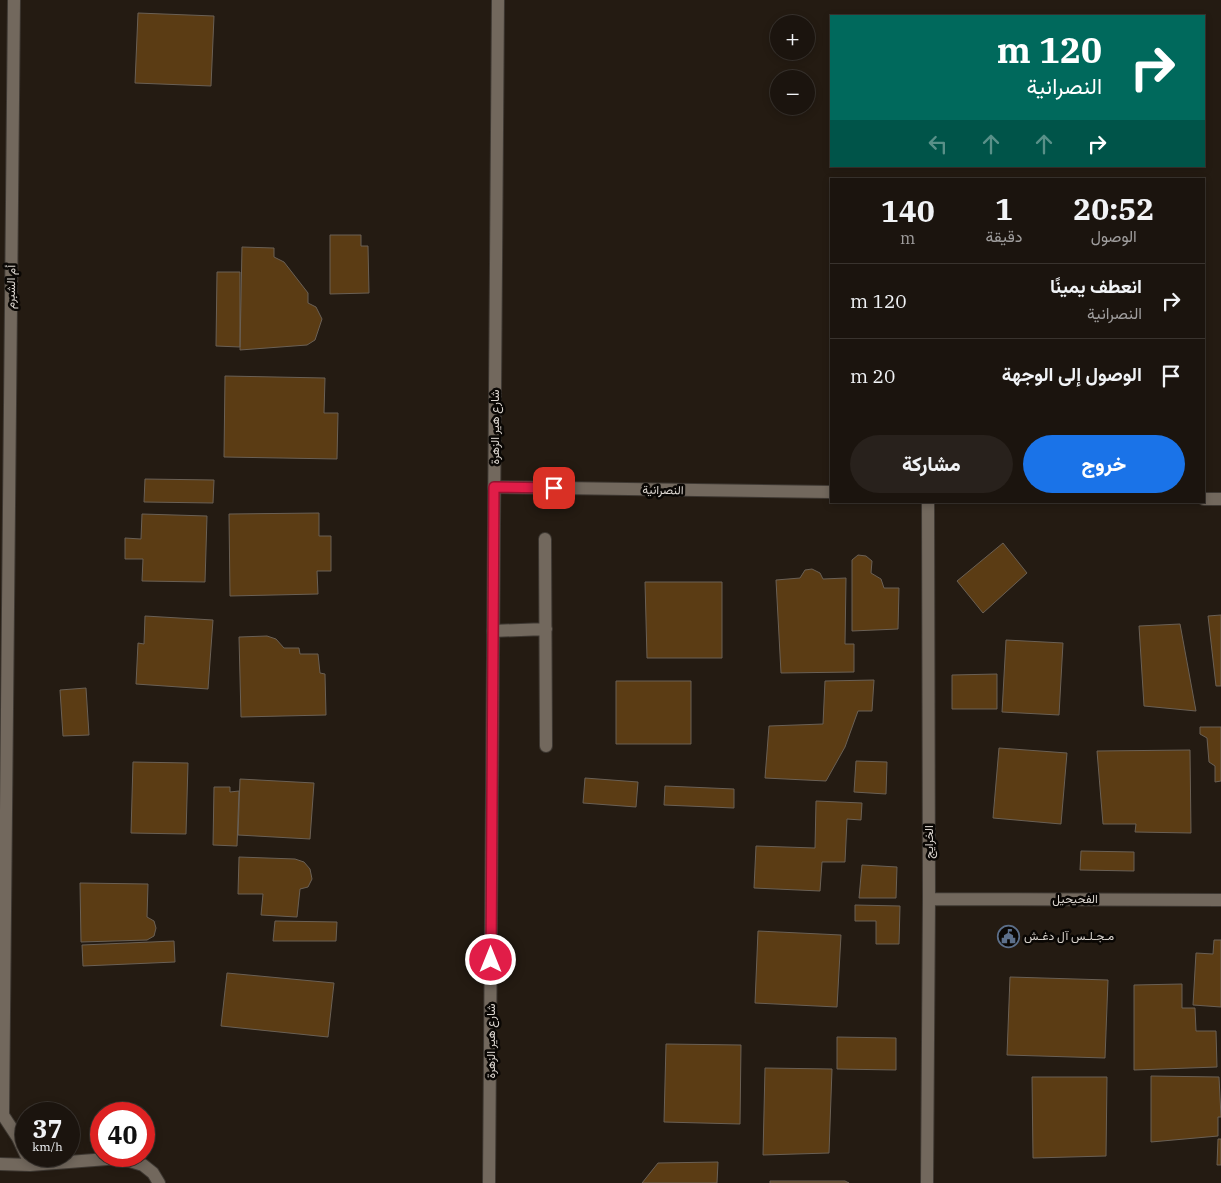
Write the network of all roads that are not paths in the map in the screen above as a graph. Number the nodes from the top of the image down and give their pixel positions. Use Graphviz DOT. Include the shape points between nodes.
graph roads {
  1 [pos="14,0"];
  2 [pos="498,0"];
  3 [pos="5,382"];
  4 [pos="494,487"];
  5 [pos="830,492"];
  6 [pos="1205,499"];
  7 [pos="1221,499"];
  8 [pos="928,503"];
  9 [pos="545,538"];
  10 [pos="546,629"];
  11 [pos="493,630"];
  12 [pos="546,746"];
  13 [pos="4,750"];
  14 [pos="929,899"];
  15 [pos="1221,900"];
  16 [pos="1,1117"];
  17 [pos="15,1134"];
  18 [pos="80,1158"];
  19 [pos="15,1161"];
  20 [pos="0,1164"];
  21 [pos="159,1183"];
  22 [pos="489,1183"];
  23 [pos="926,1183"];
  1 -- 3 [label="street, أم الشبرم"];
  2 -- 4 [label="street, شارع هير الزهرة"];
  3 -- 13 [label="street, أم الشبرم"];
  4 -- 5 [label="street, النصرانية"];
  4 -- 11 [label="street, شارع هير الزهرة"];
  6 -- 7 [label="street"];
  8 -- 14 [label="street, الخرايج"];
  9 -- 10 [label="street"];
  10 -- 11 [label="street"];
  10 -- 12 [label="street"];
  11 -- 22 [label="street, شارع هير الزهرة"];
  13 -- 16 [label="street, أم الشبرم"];
  14 -- 15 [label="street, الفحيحيل"];
  14 -- 23 [label="street, الخرايج"];
  16 -- 17 [label="street"];
  18 -- 21 [label="street" via="120,1158 143,1165"];
  19 -- 20 [label="street"];
}
